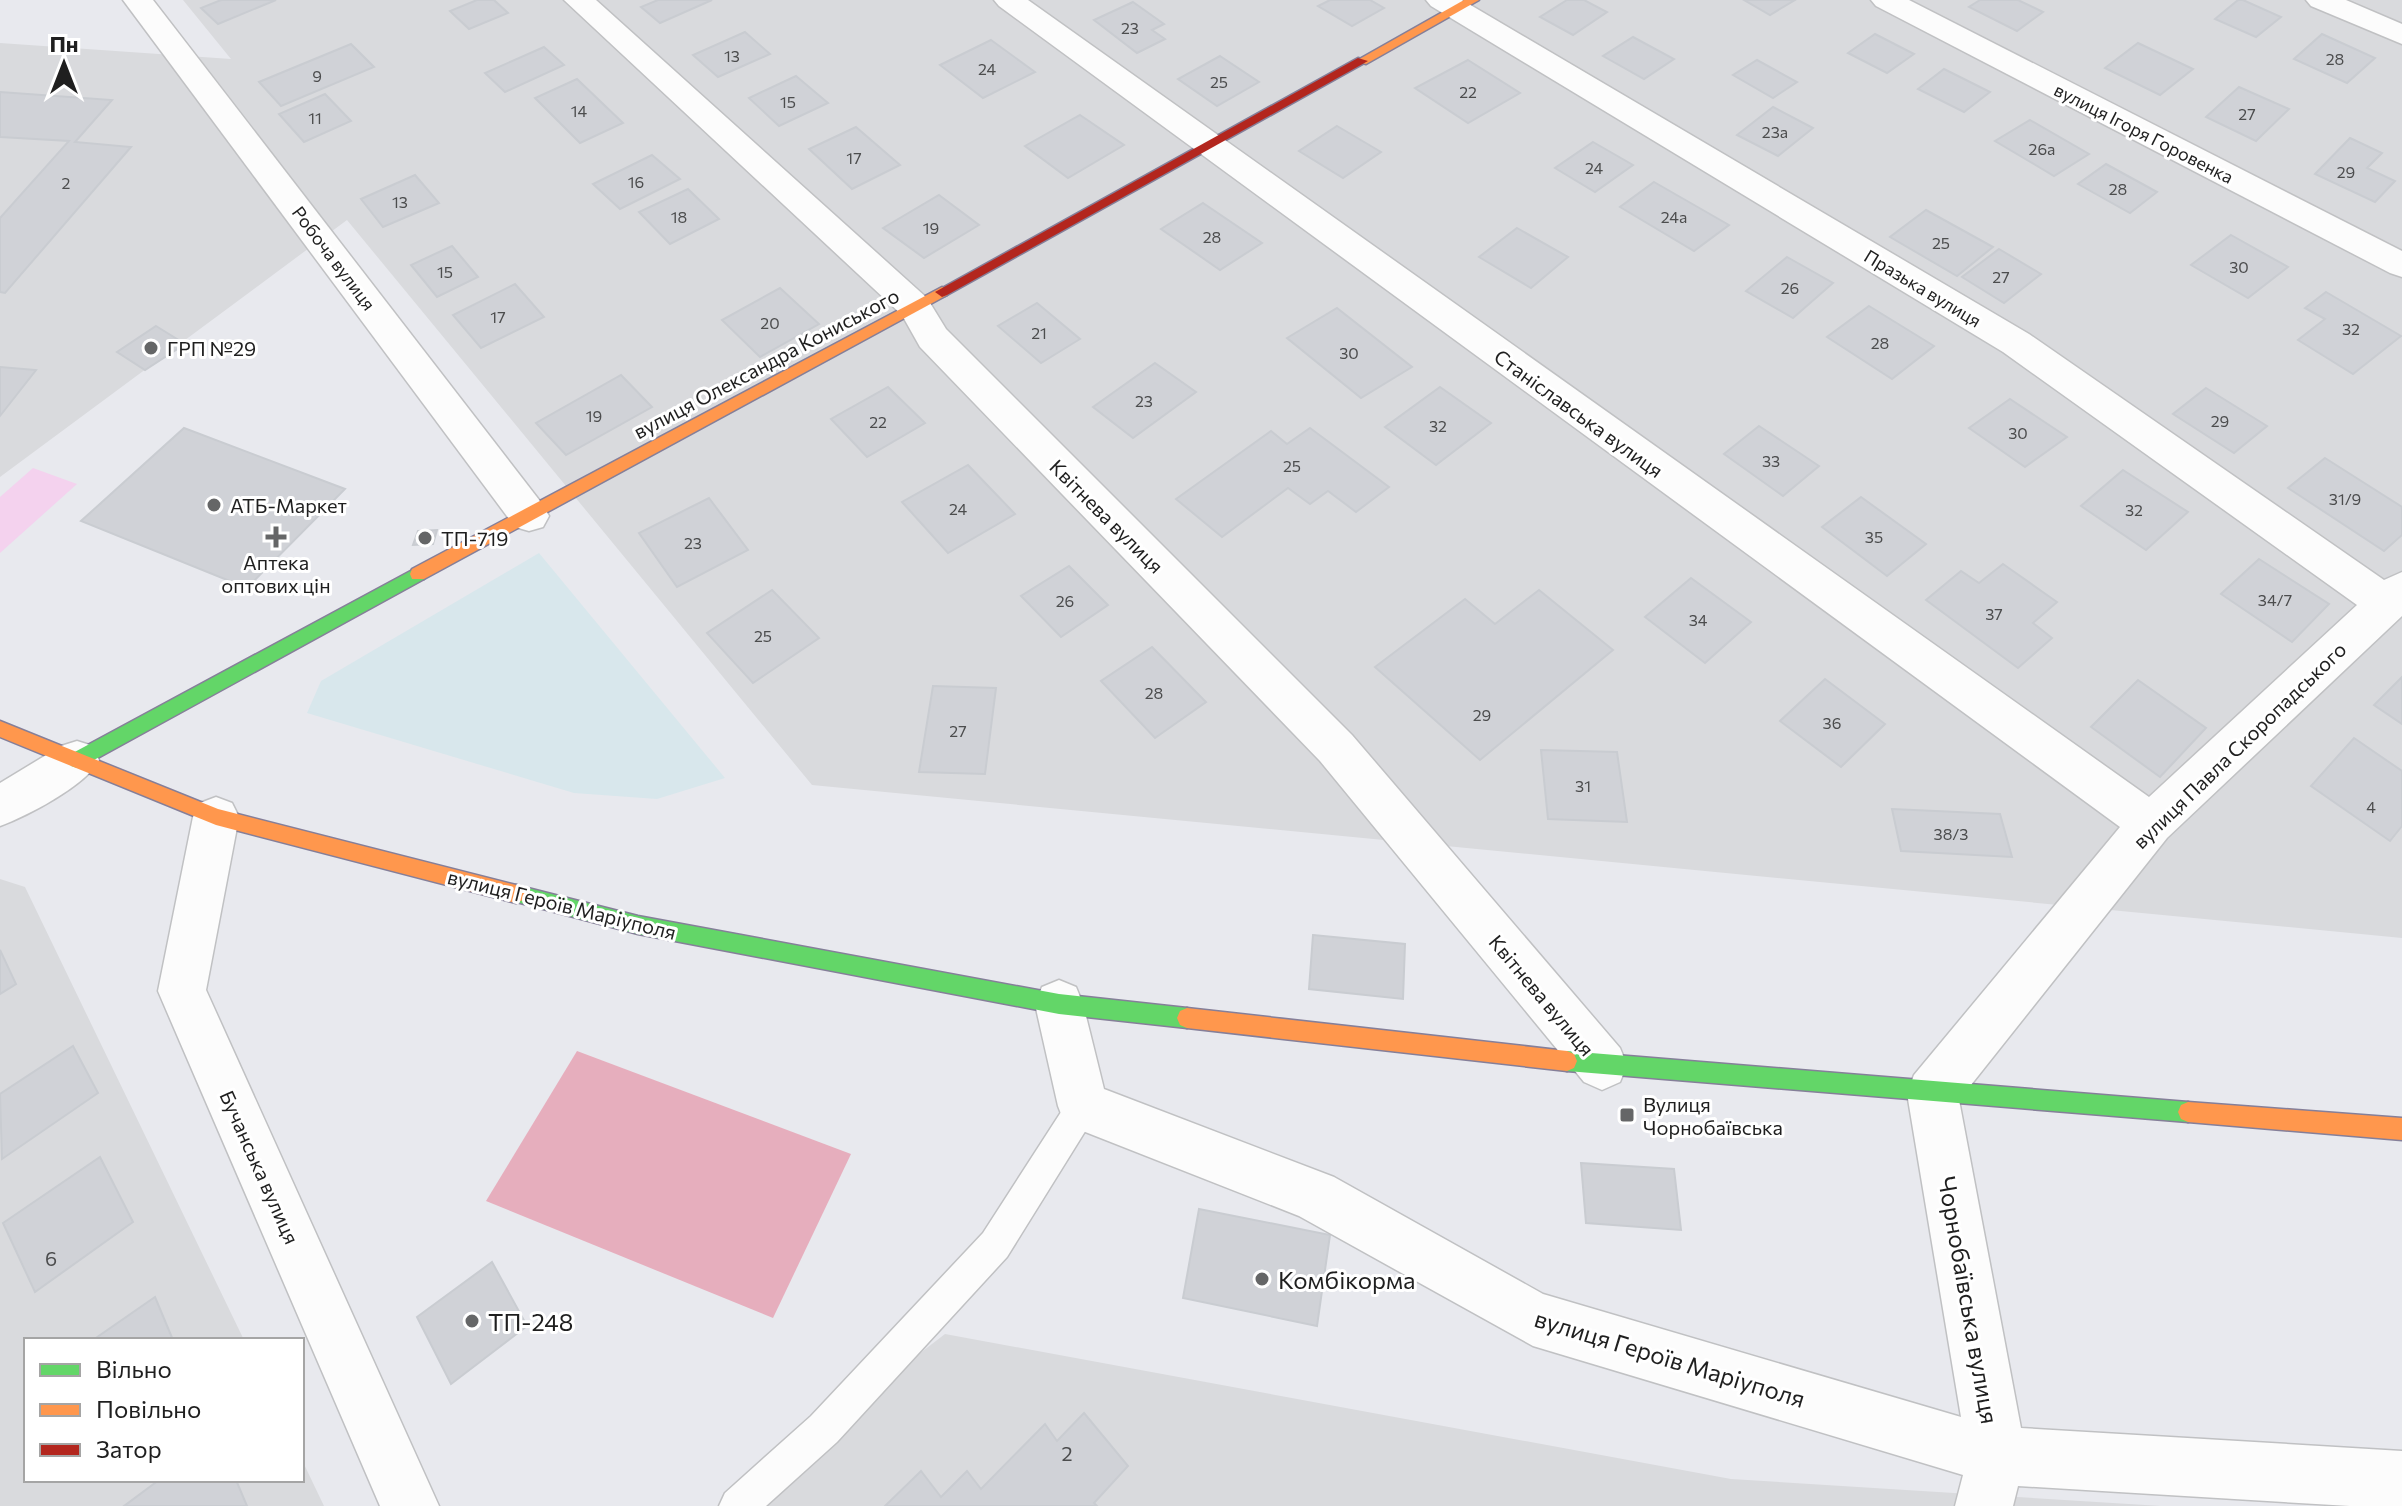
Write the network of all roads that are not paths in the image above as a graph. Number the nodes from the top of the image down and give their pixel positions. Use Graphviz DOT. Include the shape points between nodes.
graph roads {
  1 [pos="138,0"];
  2 [pos="579,0"];
  3 [pos="1009,0"];
  4 [pos="1886,0"];
  5 [pos="2321,0"];
  6 [pos="1457,3"];
  7 [pos="2402,35"];
  8 [pos="1207,145"];
  9 [pos="2402,265"];
  10 [pos="915,307"];
  11 [pos="529,516"];
  12 [pos="2394,596"];
  13 [pos="0,729"];
  14 [pos="77,760"];
  15 [pos="0,806"];
  16 [pos="216,817"];
  17 [pos="2151,824"];
  18 [pos="1059,1004"];
  19 [pos="1602,1065"];
  20 [pos="1932,1093"];
  21 [pos="1083,1106"];
  22 [pos="2402,1129"];
  23 [pos="2402,1480"];
  24 [pos="1991,1481"];
  25 [pos="410,1506"];
  26 [pos="738,1506"];
  1 -- 11 [label="street, Робоча вулиця"];
  2 -- 10 [label="street, Квітнева вулиця"];
  3 -- 8 [label="street, Станіславська вулиця"];
  4 -- 9 [label="street, вулиця Ігоря Горовенка"];
  5 -- 7 [label="street"];
  6 -- 8 [label="main road, вулиця Олександра Кониського"];
  6 -- 12 [label="street, Празька вулиця" via="2016,343"];
  8 -- 10 [label="main road, вулиця Олександра Кониського"];
  8 -- 17 [label="street, Станіславська вулиця"];
  10 -- 11 [label="main road, вулиця Олександра Кониського"];
  10 -- 19 [label="street, Квітнева вулиця" via="933,338 1336,748"];
  11 -- 14 [label="main road, вулиця Олександра Кониського"];
  12 -- 17 [label="street, вулиця Павла Скоропадського"];
  13 -- 14 [label="main road, вулиця Героїв Маріуполя"];
  14 -- 15 [label="street"];
  14 -- 16 [label="main road, вулиця Героїв Маріуполя"];
  16 -- 18 [label="main road, вулиця Героїв Маріуполя" via="638,925"];
  16 -- 25 [label="street, Бучанська вулиця" via="182,991"];
  17 -- 20 [label="street, вулиця Павла Скоропадського"];
  18 -- 19 [label="main road, вулиця Героїв Маріуполя"];
  18 -- 21 [label="street"];
  19 -- 20 [label="main road, вулиця Героїв Маріуполя"];
  20 -- 22 [label="main road, вулиця Героїв Маріуполя"];
  20 -- 24 [label="street, Чорнобаївська вулиця"];
  21 -- 24 [label="street, вулиця Героїв Маріуполя" via="1315,1196 1533,1318"];
  21 -- 26 [label="lane" via="995,1245 824,1429"];
  23 -- 24 [label="street, вулиця Героїв Маріуполя"];
}
